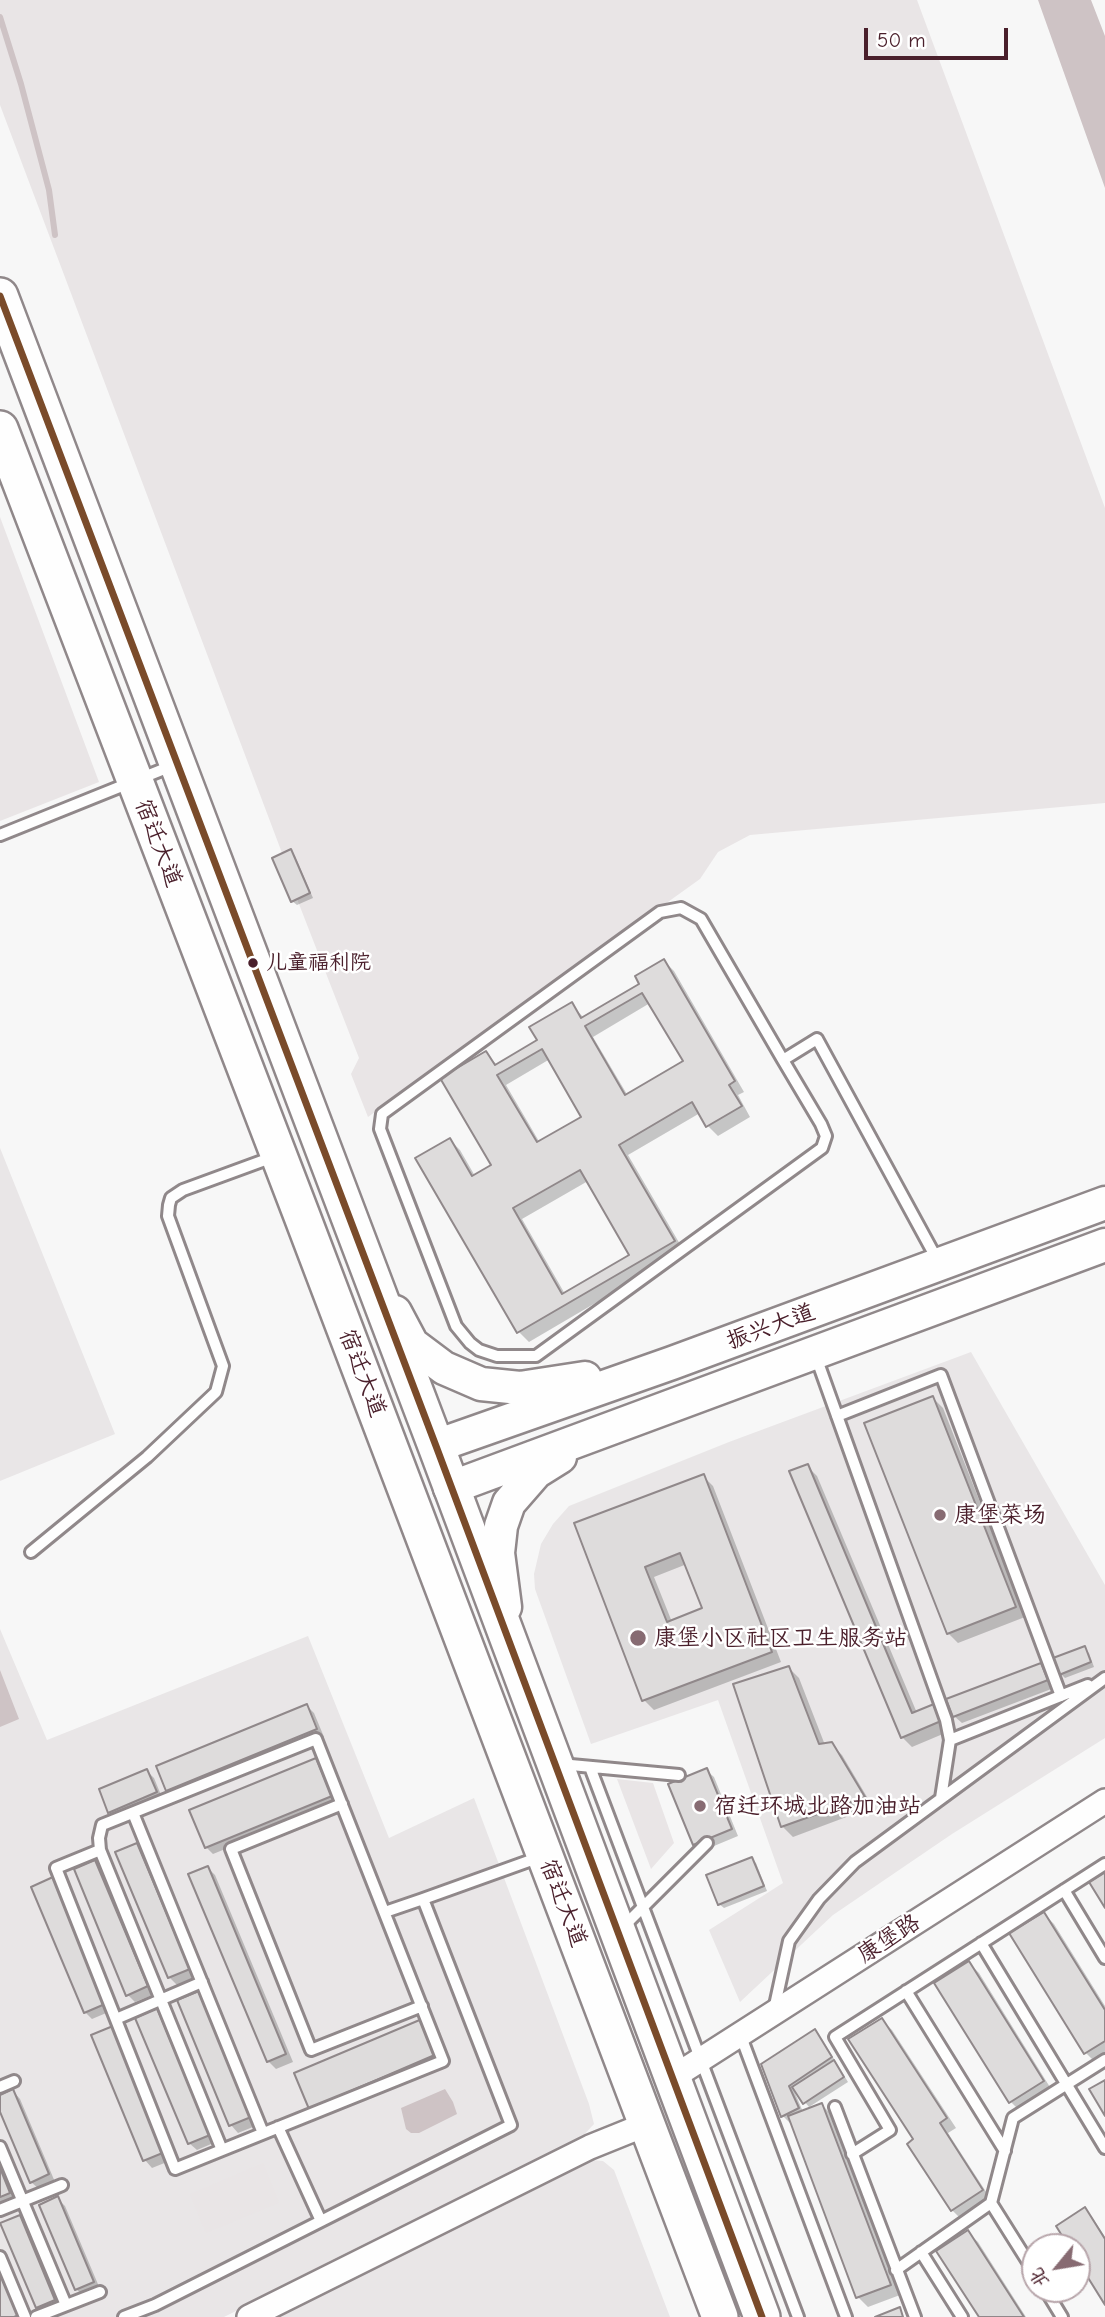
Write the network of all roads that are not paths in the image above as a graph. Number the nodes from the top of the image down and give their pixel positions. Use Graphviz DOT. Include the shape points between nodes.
graph roads {
  1 [pos="0,296"];
  2 [pos="0,429"];
  3 [pos="177,764"];
  4 [pos="134,781"];
  5 [pos="0,835"];
  6 [pos="783,1060"];
  7 [pos="279,1155"];
  8 [pos="1105,1203"];
  9 [pos="1105,1245"];
  10 [pos="359,1246"];
  11 [pos="941,1265"];
  12 [pos="814,1352"];
  13 [pos="673,1363"];
  14 [pos="677,1403"];
  15 [pos="837,1416"];
  16 [pos="436,1446"];
  17 [pos="450,1488"];
  18 [pos="31,1552"];
  19 [pos="1105,1678"];
  20 [pos="527,1693"];
  21 [pos="1061,1696"];
  22 [pos="950,1741"];
  23 [pos="554,1763"];
  24 [pos="590,1767"];
  25 [pos="679,1775"];
  26 [pos="941,1798"];
  27 [pos="1105,1801"];
  28 [pos="342,1804"];
  29 [pos="133,1812"];
  30 [pos="707,1843"];
  31 [pos="100,1850"];
  32 [pos="544,1855"];
  33 [pos="1105,1864"];
  34 [pos="1064,1890"];
  35 [pos="423,1899"];
  36 [pos="643,1907"];
  37 [pos="386,1912"];
  38 [pos="618,1933"];
  39 [pos="981,1943"];
  40 [pos="1105,1958"];
  41 [pos="202,1982"];
  42 [pos="906,1991"];
  43 [pos="161,2000"];
  44 [pos="422,2006"];
  45 [pos="774,2013"];
  46 [pos="116,2019"];
  47 [pos="740,2034"];
  48 [pos="1105,2060"];
  49 [pos="686,2068"];
  50 [pos="14,2081"];
  51 [pos="1067,2085"];
  52 [pos="0,2087"];
  53 [pos="835,2107"];
  54 [pos="647,2124"];
  55 [pos="278,2127"];
  56 [pos="263,2133"];
  57 [pos="0,2147"];
  58 [pos="1105,2148"];
  59 [pos="222,2150"];
  60 [pos="1005,2151"];
  61 [pos="852,2154"];
  62 [pos="62,2185"];
  63 [pos="22,2201"];
  64 [pos="991,2203"];
  65 [pos="0,2210"];
  66 [pos="321,2221"];
  67 [pos="1021,2251"];
  68 [pos="921,2252"];
  69 [pos="0,2257"];
  70 [pos="896,2270"];
  71 [pos="100,2292"];
  72 [pos="66,2305"];
  73 [pos="25,2317"];
  74 [pos="36,2317"];
  75 [pos="124,2317"];
  76 [pos="248,2317"];
  77 [pos="720,2317"];
  78 [pos="762,2317"];
  79 [pos="798,2317"];
  80 [pos="846,2317"];
  81 [pos="915,2317"];
  82 [pos="962,2317"];
  1 -- 3 [label="main road, 宿迁大道"];
  2 -- 4 [label="main road, 宿迁大道"];
  3 -- 4 [label="lane"];
  3 -- 10 [label="main road, 宿迁大道"];
  4 -- 5 [label="lane"];
  4 -- 7 [label="main road, 宿迁大道"];
  6 -- 6 [label="lane" via="701,919 681,908 660,912 382,1114 380,1129 456,1326 470,1343 497,1356 536,1356 822,1148 826,1136 821,1124"];
  6 -- 11 [label="lane" via="817,1039"];
  7 -- 18 [label="lane" via="183,1189 171,1198 168,1216 223,1366 216,1392 147,1457"];
  7 -- 32 [label="main road, 宿迁大道"];
  8 -- 11 [label="main road, 振兴大道"];
  9 -- 12 [label="main road, 振兴大道"];
  10 -- 13 [label="main road" via="412,1344 444,1368 481,1384 520,1388"];
  10 -- 16 [label="main road, 宿迁大道"];
  11 -- 13 [label="main road, 振兴大道"];
  12 -- 14 [label="main road, 振兴大道"];
  12 -- 15 [label="lane"];
  13 -- 16 [label="main road, 振兴大道"];
  14 -- 17 [label="main road, 振兴大道"];
  14 -- 20 [label="main road" via="558,1458 536,1472 509,1503 498,1553 504,1605"];
  15 -- 21 [label="lane" via="941,1375"];
  15 -- 22 [label="lane"];
  16 -- 17 [label="main road, 宿迁大道"];
  17 -- 20 [label="main road, 宿迁大道"];
  19 -- 21 [label="lane"];
  19 -- 26 [label="lane"];
  20 -- 23 [label="main road, 宿迁大道"];
  21 -- 22 [label="lane"];
  22 -- 26 [label="lane"];
  23 -- 24 [label="lane"];
  23 -- 38 [label="main road, 宿迁大道"];
  24 -- 25 [label="lane"];
  24 -- 36 [label="lane"];
  26 -- 45 [label="lane" via="855,1862 819,1899 789,1941"];
  27 -- 45 [label="street, 康堡路"];
  28 -- 29 [label="lane" via="316,1739"];
  28 -- 37 [label="lane"];
  28 -- 44 [label="lane" via="231,1849 312,2050"];
  29 -- 31 [label="lane" via="102,1825"];
  29 -- 41 [label="lane"];
  30 -- 36 [label="lane"];
  31 -- 43 [label="lane"];
  31 -- 46 [label="lane" via="56,1868"];
  32 -- 35 [label="lane"];
  32 -- 54 [label="main road, 宿迁大道"];
  33 -- 34 [label="lane"];
  34 -- 39 [label="lane"];
  34 -- 40 [label="lane"];
  35 -- 37 [label="lane"];
  35 -- 66 [label="lane" via="512,2125"];
  36 -- 38 [label="lane"];
  36 -- 49 [label="lane"];
  37 -- 44 [label="lane"];
  38 -- 49 [label="main road, 宿迁大道"];
  39 -- 42 [label="lane"];
  39 -- 51 [label="lane"];
  41 -- 43 [label="lane"];
  41 -- 56 [label="lane"];
  42 -- 60 [label="lane"];
  42 -- 61 [label="lane" via="835,2037 890,2130"];
  43 -- 46 [label="lane"];
  43 -- 59 [label="lane"];
  44 -- 55 [label="lane" via="443,2061"];
  45 -- 47 [label="street, 康堡路"];
  46 -- 59 [label="lane" via="175,2169"];
  47 -- 49 [label="street, 康堡路"];
  47 -- 80 [label="lane"];
  48 -- 51 [label="lane"];
  49 -- 78 [label="main road, 宿迁大道"];
  49 -- 79 [label="lane"];
  50 -- 52 [label="lane"];
  51 -- 58 [label="lane"];
  51 -- 60 [label="lane" via="1013,2119"];
  53 -- 61 [label="lane"];
  54 -- 76 [label="street" via="590,2147"];
  54 -- 77 [label="main road, 宿迁大道"];
  55 -- 56 [label="lane"];
  55 -- 66 [label="lane"];
  56 -- 59 [label="lane"];
  57 -- 63 [label="lane"];
  60 -- 64 [label="lane"];
  61 -- 70 [label="lane"];
  62 -- 63 [label="lane"];
  63 -- 65 [label="lane"];
  63 -- 72 [label="lane"];
  64 -- 67 [label="lane"];
  64 -- 68 [label="lane"];
  66 -- 75 [label="lane"];
  68 -- 70 [label="lane"];
  68 -- 82 [label="lane"];
  69 -- 73 [label="lane"];
  70 -- 81 [label="lane"];
  71 -- 72 [label="lane"];
  72 -- 74 [label="lane"];
}
